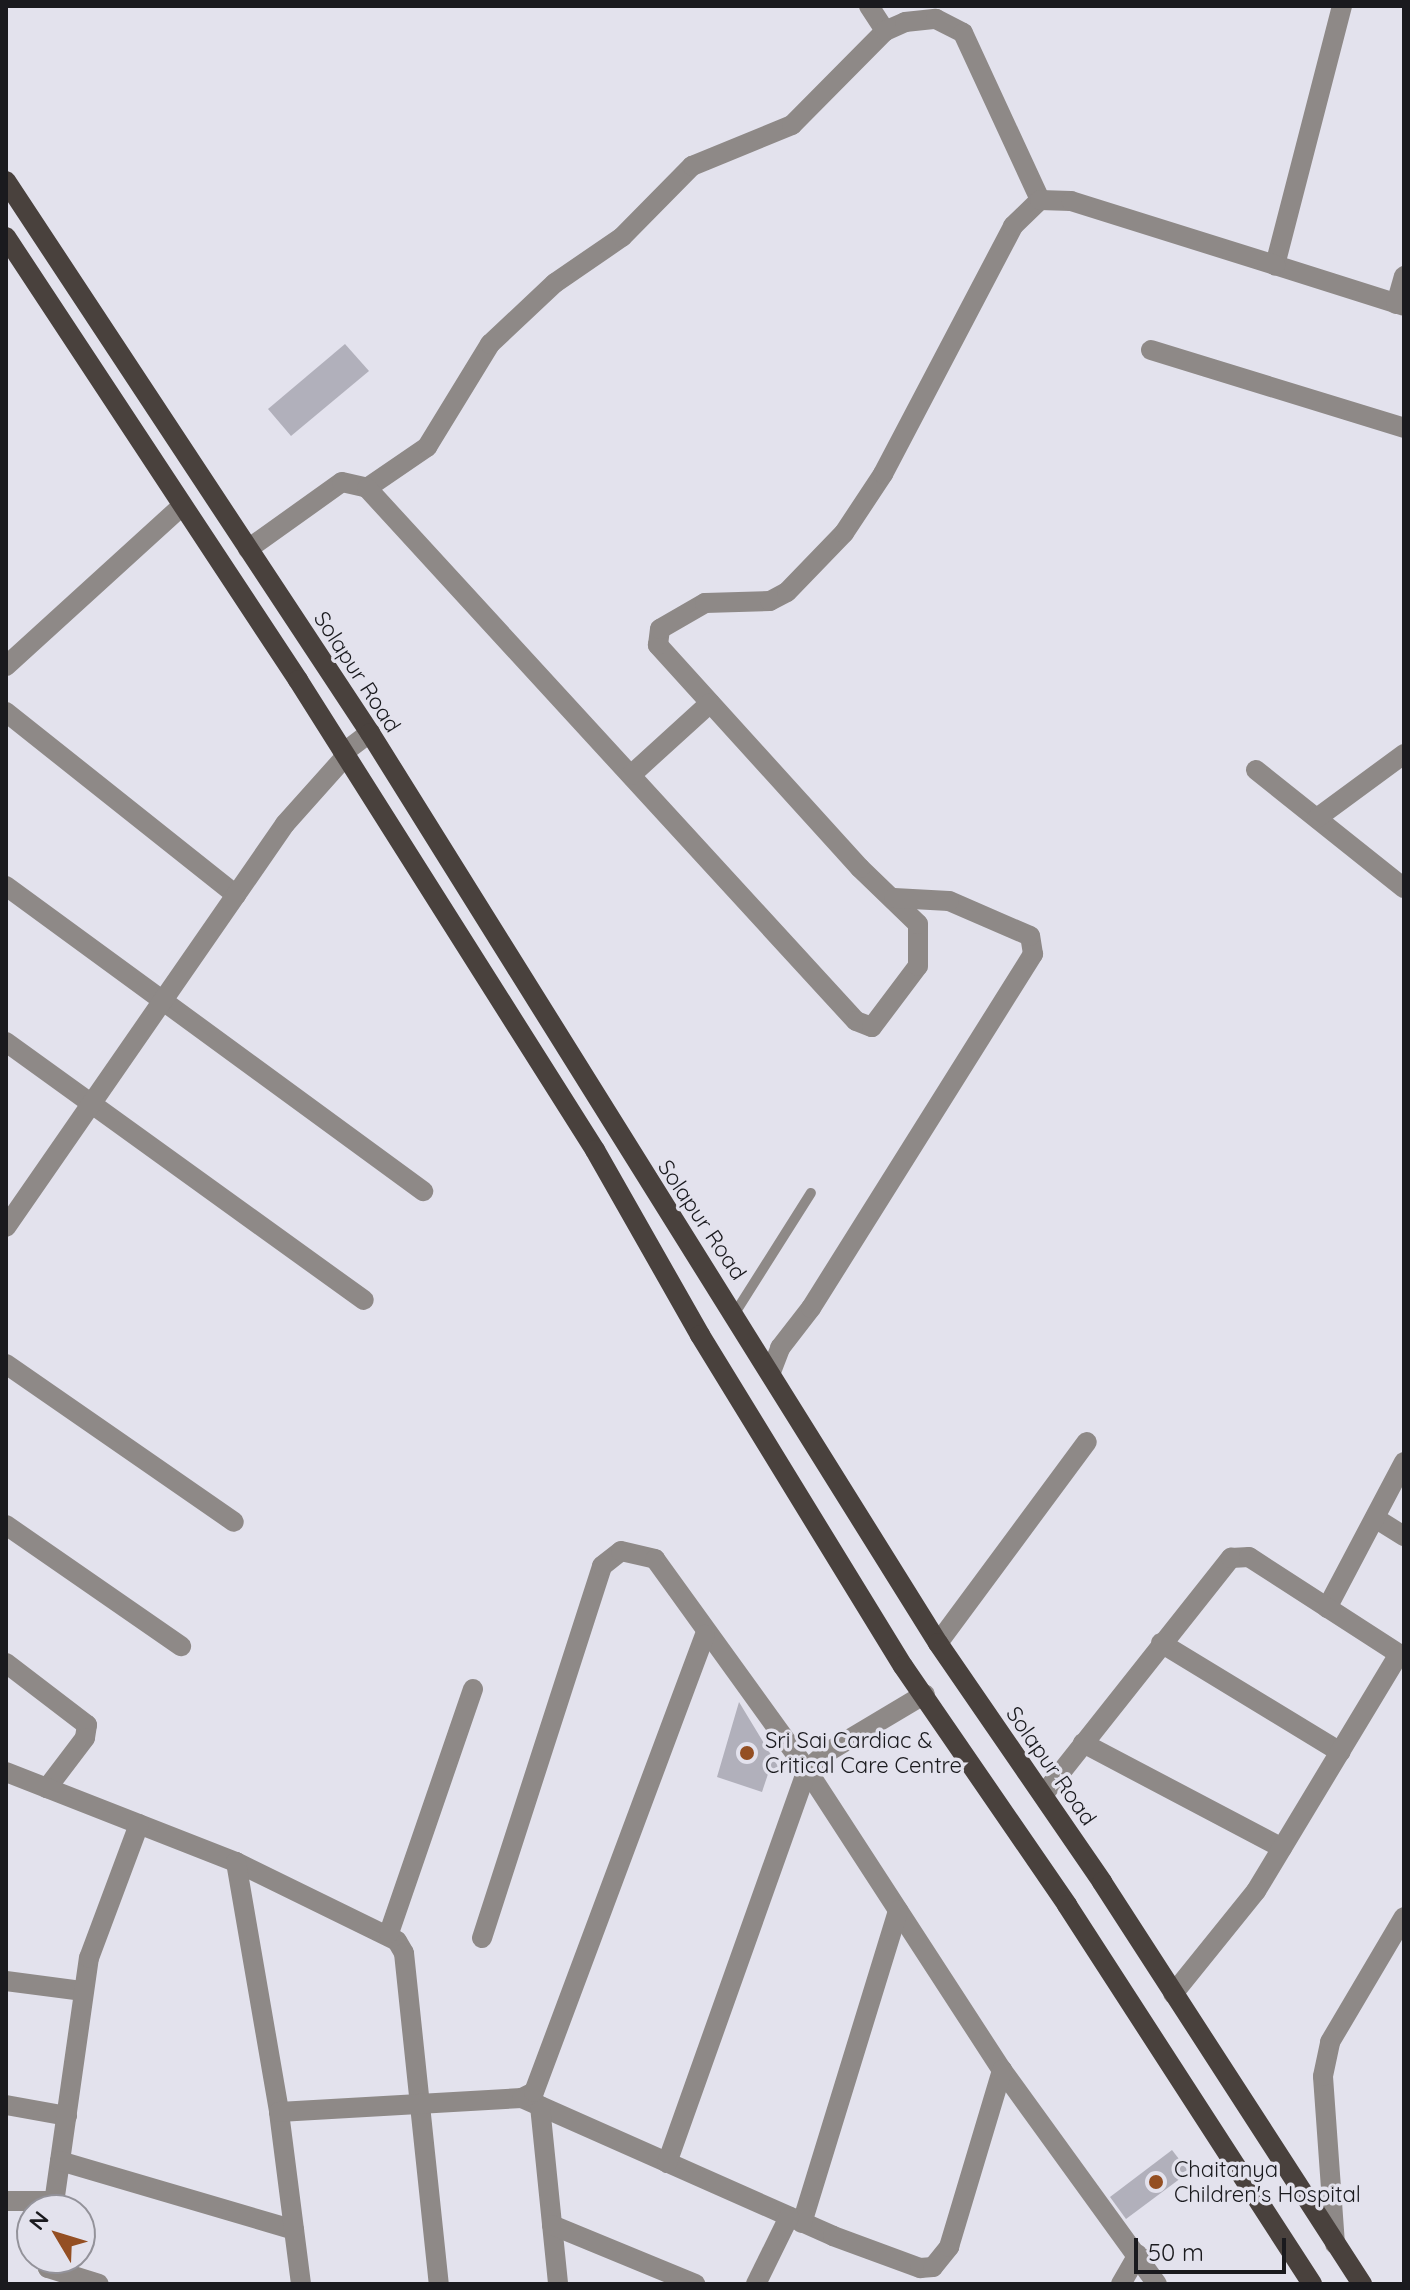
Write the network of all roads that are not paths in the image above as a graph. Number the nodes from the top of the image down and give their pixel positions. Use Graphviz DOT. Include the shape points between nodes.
graph roads {
  1 [pos="869,6"];
  2 [pos="1342,6"];
  3 [pos="885,31"];
  4 [pos="6,181"];
  5 [pos="1040,200"];
  6 [pos="6,237"];
  7 [pos="1275,265"];
  8 [pos="1404,276"];
  9 [pos="1400,305"];
  10 [pos="1151,350"];
  11 [pos="1404,428"];
  12 [pos="367,488"];
  13 [pos="182,506"];
  14 [pos="248,549"];
  15 [pos="8,661"];
  16 [pos="710,703"];
  17 [pos="6,712"];
  18 [pos="370,733"];
  19 [pos="1404,754"];
  20 [pos="345,757"];
  21 [pos="1256,770"];
  22 [pos="631,775"];
  23 [pos="1317,818"];
  24 [pos="1400,880"];
  25 [pos="6,886"];
  26 [pos="882,888"];
  27 [pos="236,895"];
  28 [pos="163,1001"];
  29 [pos="6,1042"];
  30 [pos="92,1103"];
  31 [pos="423,1191"];
  32 [pos="811,1193"];
  33 [pos="6,1227"];
  34 [pos="364,1300"];
  35 [pos="735,1313"];
  36 [pos="6,1364"];
  37 [pos="771,1372"];
  38 [pos="1087,1442"];
  39 [pos="1404,1462"];
  40 [pos="1375,1518"];
  41 [pos="234,1522"];
  42 [pos="6,1525"];
  43 [pos="1404,1536"];
  44 [pos="1327,1608"];
  45 [pos="705,1635"];
  46 [pos="938,1643"];
  47 [pos="1161,1643"];
  48 [pos="181,1646"];
  49 [pos="1402,1655"];
  50 [pos="6,1663"];
  51 [pos="473,1689"];
  52 [pos="925,1694"];
  53 [pos="1083,1743"];
  54 [pos="1340,1752"];
  55 [pos="807,1770"];
  56 [pos="6,1772"];
  57 [pos="47,1788"];
  58 [pos="1043,1795"];
  59 [pos="139,1824"];
  60 [pos="1282,1848"];
  61 [pos="236,1862"];
  62 [pos="898,1910"];
  63 [pos="1404,1917"];
  64 [pos="389,1933"];
  65 [pos="482,1938"];
  66 [pos="6,1981"];
  67 [pos="83,1991"];
  68 [pos="1173,1994"];
  69 [pos="1002,2070"];
  70 [pos="531,2102"];
  71 [pos="420,2104"];
  72 [pos="6,2105"];
  73 [pos="279,2112"];
  74 [pos="67,2116"];
  75 [pos="60,2161"];
  76 [pos="667,2163"];
  77 [pos="55,2194"];
  78 [pos="796,2220"];
  79 [pos="552,2225"];
  80 [pos="294,2230"];
  81 [pos="1335,2244"];
  82 [pos="1138,2255"];
  83 [pos="62,2274"];
  84 [pos="99,2284"];
  85 [pos="301,2284"];
  86 [pos="439,2284"];
  87 [pos="558,2284"];
  88 [pos="695,2284"];
  89 [pos="756,2284"];
  90 [pos="1121,2284"];
  91 [pos="1157,2284"];
  92 [pos="1312,2284"];
  93 [pos="1362,2284"];
  1 -- 3 [label="street"];
  2 -- 7 [label="street"];
  3 -- 5 [label="street" via="936,19 963,33"];
  3 -- 12 [label="street" via="792,125 692,166 622,237 555,283 490,344 427,447"];
  4 -- 14 [label="main road, Solapur Road"];
  5 -- 7 [label="street" via="1071,201"];
  5 -- 16 [label="street" via="1013,226 883,474 844,533 787,592 770,601 705,603 660,629 658,645"];
  6 -- 13 [label="main road"];
  7 -- 9 [label="street"];
  8 -- 9 [label="street"];
  10 -- 11 [label="street"];
  12 -- 14 [label="street" via="342,482"];
  12 -- 22 [label="street"];
  13 -- 15 [label="street"];
  13 -- 20 [label="main road"];
  14 -- 18 [label="main road, Solapur Road"];
  16 -- 22 [label="street"];
  16 -- 26 [label="street"];
  17 -- 27 [label="street"];
  18 -- 20 [label="street" via="343,753"];
  18 -- 35 [label="main road, Solapur Road" via="643,1175"];
  19 -- 23 [label="street"];
  20 -- 27 [label="street" via="302,801"];
  20 -- 52 [label="main road" via="595,1150 722,1370"];
  21 -- 23 [label="street"];
  22 -- 26 [label="street" via="862,1026 880,1023 921,953 918,924"];
  23 -- 24 [label="street"];
  25 -- 28 [label="street"];
  26 -- 37 [label="street" via="949,901 1023,931 1035,945 811,1308 780,1348"];
  27 -- 28 [label="street"];
  28 -- 30 [label="street"];
  28 -- 31 [label="street"];
  29 -- 30 [label="street"];
  30 -- 33 [label="street"];
  30 -- 34 [label="street"];
  32 -- 35 [label="lane"];
  35 -- 37 [label="main road, Solapur Road"];
  36 -- 41 [label="street"];
  37 -- 46 [label="main road, Solapur Road"];
  38 -- 46 [label="street"];
  39 -- 40 [label="street"];
  40 -- 43 [label="street"];
  40 -- 44 [label="street"];
  42 -- 48 [label="street"];
  44 -- 47 [label="street" via="1249,1557 1231,1558"];
  44 -- 49 [label="street"];
  45 -- 55 [label="street"];
  45 -- 65 [label="street" via="655,1559 621,1551 606,1558"];
  45 -- 70 [label="street"];
  46 -- 58 [label="main road, Solapur Road"];
  47 -- 53 [label="street"];
  47 -- 54 [label="street"];
  49 -- 54 [label="street"];
  50 -- 57 [label="street" via="87,1725 85,1738"];
  51 -- 64 [label="street"];
  52 -- 55 [label="street" via="826,1753"];
  52 -- 92 [label="main road"];
  53 -- 58 [label="street"];
  53 -- 60 [label="street"];
  54 -- 60 [label="street"];
  55 -- 62 [label="street"];
  55 -- 76 [label="street"];
  56 -- 57 [label="street"];
  57 -- 59 [label="street"];
  58 -- 68 [label="main road, Solapur Road"];
  59 -- 61 [label="street"];
  59 -- 67 [label="street" via="94,1940"];
  60 -- 68 [label="street" via="1232,1924"];
  61 -- 64 [label="street"];
  61 -- 73 [label="street"];
  62 -- 69 [label="street"];
  62 -- 78 [label="street"];
  63 -- 81 [label="street" via="1330,2042 1323,2076"];
  64 -- 71 [label="street" via="404,1953"];
  66 -- 67 [label="street"];
  67 -- 74 [label="street"];
  68 -- 81 [label="main road, Solapur Road"];
  69 -- 78 [label="street" via="949,2247 933,2267 920,2268"];
  69 -- 82 [label="street"];
  70 -- 71 [label="street"];
  70 -- 76 [label="street"];
  70 -- 79 [label="street"];
  71 -- 73 [label="street"];
  71 -- 86 [label="street"];
  72 -- 74 [label="street"];
  73 -- 80 [label="street"];
  74 -- 75 [label="street"];
  75 -- 77 [label="street"];
  75 -- 80 [label="street"];
  76 -- 78 [label="street"];
  78 -- 89 [label="street"];
  79 -- 87 [label="street"];
  79 -- 88 [label="street"];
  80 -- 85 [label="street"];
  81 -- 93 [label="main road, Solapur Road"];
  82 -- 90 [label="street"];
  82 -- 91 [label="street"];
  83 -- 84 [label="street"];
}
